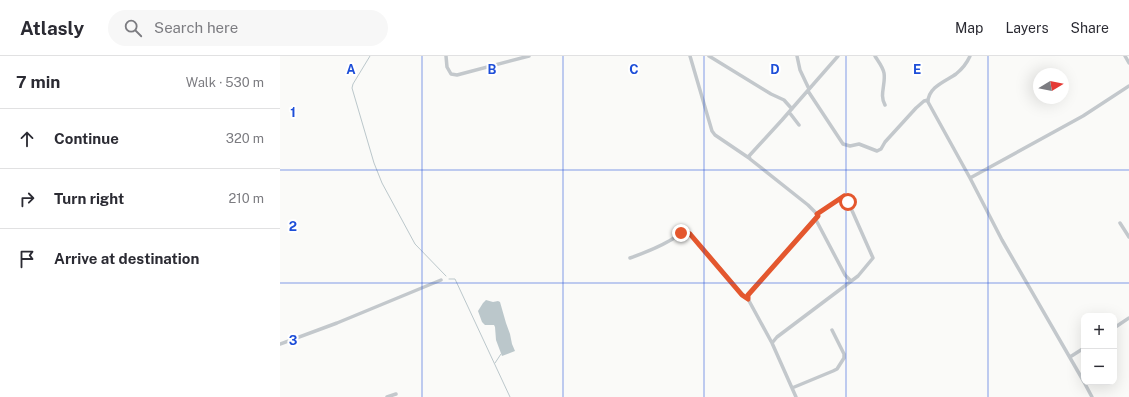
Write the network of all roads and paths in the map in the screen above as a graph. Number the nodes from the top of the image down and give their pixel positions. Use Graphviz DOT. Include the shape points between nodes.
graph roads {
  1 [pos="446,56"];
  2 [pos="529,56"];
  3 [pos="690,56"];
  4 [pos="709,56"];
  5 [pos="797,56"];
  6 [pos="838,56"];
  7 [pos="875,56"];
  8 [pos="970,56"];
  9 [pos="1125,56"];
  10 [pos="1129,63"];
  11 [pos="1129,86"];
  12 [pos="809,90"];
  13 [pos="928,100"];
  14 [pos="885,105"];
  15 [pos="790,111"];
  16 [pos="799,125"];
  17 [pos="749,158"];
  18 [pos="970,178"];
  19 [pos="817,214"];
  20 [pos="815,218"];
  21 [pos="1120,223"];
  22 [pos="1129,237"];
  23 [pos="630,258"];
  24 [pos="441,280"];
  25 [pos="851,281"];
  26 [pos="748,299"];
  27 [pos="1129,318"];
  28 [pos="1117,326"];
  29 [pos="832,330"];
  30 [pos="772,343"];
  31 [pos="280,344"];
  32 [pos="1082,349"];
  33 [pos="1070,357"];
  34 [pos="1081,377"];
  35 [pos="1086,385"];
  36 [pos="792,388"];
  37 [pos="396,394"];
  38 [pos="388,397"];
  39 [pos="796,397"];
  40 [pos="1092,397"];
  1 -- 2 [label="street" via="448,70 451,74 457,75"];
  3 -- 17 [label="street" via="712,131"];
  4 -- 15 [label="street" via="784,100"];
  5 -- 12 [label="street"];
  6 -- 12 [label="street"];
  7 -- 14 [label="street" via="884,74 882,97"];
  8 -- 13 [label="street" via="956,74 931,93"];
  9 -- 10 [label="street"];
  11 -- 18 [label="street" via="1082,116"];
  12 -- 13 [label="street" via="843,144 859,144 877,151 916,108"];
  12 -- 15 [label="street"];
  13 -- 18 [label="street"];
  15 -- 16 [label="street"];
  15 -- 17 [label="street"];
  17 -- 19 [label="street"];
  18 -- 33 [label="street"];
  19 -- 20 [label="street"];
  19 -- 25 [label="street" via="844,196 848,202 873,258"];
  20 -- 25 [label="street" via="844,275"];
  20 -- 26 [label="street" via="748,295"];
  21 -- 22 [label="street"];
  23 -- 26 [label="street" via="686,232"];
  24 -- 31 [label="street"];
  25 -- 30 [label="street"];
  26 -- 30 [label="street"];
  27 -- 28 [label="street"];
  29 -- 36 [label="street" via="845,356 837,369"];
  30 -- 36 [label="street"];
  32 -- 33 [label="street"];
  33 -- 34 [label="street"];
  35 -- 40 [label="street"];
  36 -- 39 [label="street"];
  37 -- 38 [label="street"];
}
